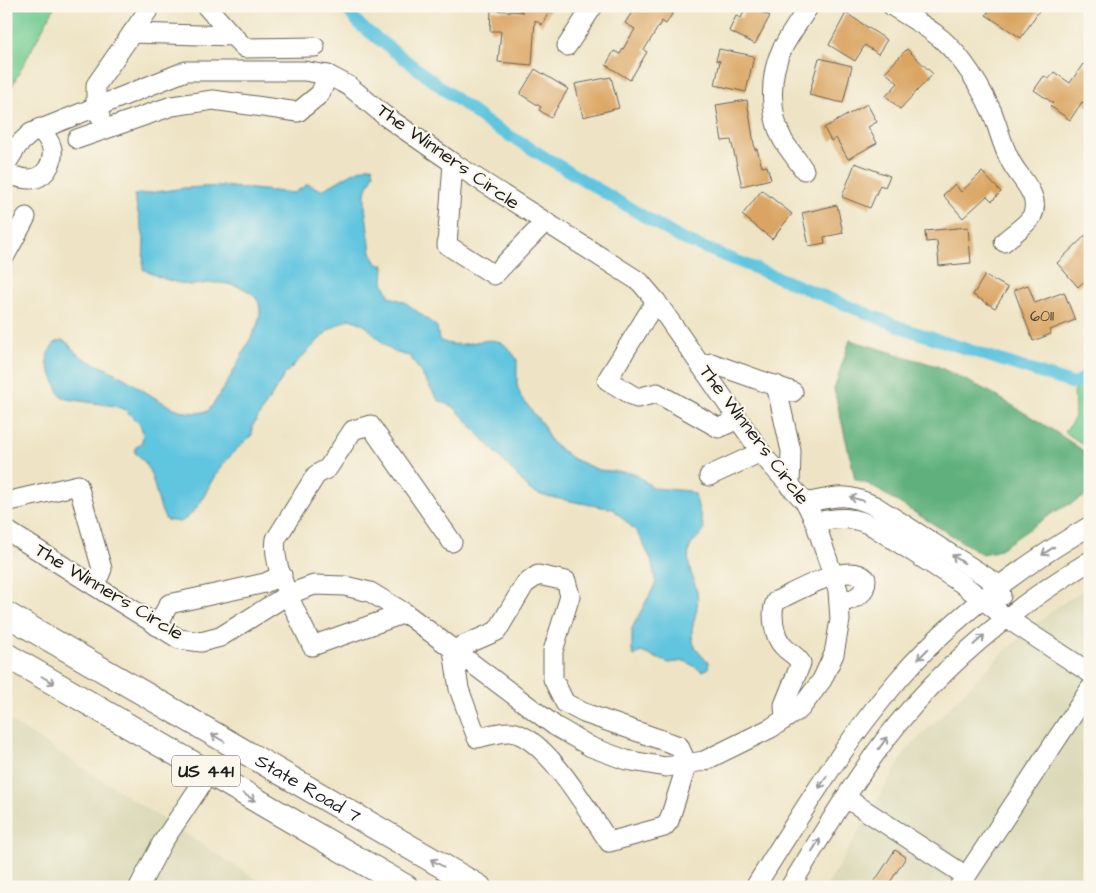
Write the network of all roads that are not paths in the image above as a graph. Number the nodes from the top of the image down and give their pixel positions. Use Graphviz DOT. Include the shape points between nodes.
graph roads {
  1 [pos="151,6"];
  2 [pos="206,6"];
  3 [pos="593,6"];
  4 [pos="809,6"];
  5 [pos="892,6"];
  6 [pos="132,33"];
  7 [pos="233,36"];
  8 [pos="567,46"];
  9 [pos="315,47"];
  10 [pos="328,75"];
  11 [pos="96,106"];
  12 [pos="40,128"];
  13 [pos="105,129"];
  14 [pos="77,139"];
  15 [pos="12,143"];
  16 [pos="453,163"];
  17 [pos="6,164"];
  18 [pos="804,170"];
  19 [pos="6,174"];
  20 [pos="26,217"];
  21 [pos="544,223"];
  22 [pos="1004,242"];
  23 [pos="6,254"];
  24 [pos="656,301"];
  25 [pos="701,366"];
  26 [pos="738,419"];
  27 [pos="761,452"];
  28 [pos="709,476"];
  29 [pos="790,487"];
  30 [pos="6,502"];
  31 [pos="806,503"];
  32 [pos="899,521"];
  33 [pos="815,522"];
  34 [pos="1090,526"];
  35 [pos="6,530"];
  36 [pos="889,537"];
  37 [pos="452,542"];
  38 [pos="1090,561"];
  39 [pos="282,575"];
  40 [pos="833,575"];
  41 [pos="999,585"];
  42 [pos="95,586"];
  43 [pos="289,594"];
  44 [pos="982,598"];
  45 [pos="840,602"];
  46 [pos="405,613"];
  47 [pos="6,614"];
  48 [pos="1006,617"];
  49 [pos="157,626"];
  50 [pos="453,650"];
  51 [pos="6,655"];
  52 [pos="1090,673"];
  53 [pos="1090,689"];
  54 [pos="784,719"];
  55 [pos="193,723"];
  56 [pos="136,731"];
  57 [pos="687,764"];
  58 [pos="276,771"];
  59 [pos="214,776"];
  60 [pos="846,798"];
  61 [pos="963,882"];
  62 [pos="140,886"];
  63 [pos="406,887"];
  64 [pos="479,887"];
  65 [pos="755,887"];
  66 [pos="790,887"];
  1 -- 6 [label="street"];
  2 -- 7 [label="street"];
  3 -- 8 [label="street"];
  4 -- 18 [label="street" via="782,49 774,77 773,101 783,141"];
  5 -- 22 [label="street" via="936,34 976,81 1003,147 1031,191 1034,202 1032,216"];
  6 -- 7 [label="street"];
  6 -- 11 [label="street" via="96,85"];
  7 -- 9 [label="street" via="245,48"];
  10 -- 11 [label="street, The Winners Circle" via="304,71 186,71"];
  10 -- 13 [label="street" via="320,94 298,112 213,100 172,106"];
  10 -- 16 [label="street, The Winners Circle" via="349,86 385,116"];
  11 -- 12 [label="street, The Winners Circle"];
  11 -- 13 [label="street"];
  12 -- 15 [label="street, The Winners Circle"];
  12 -- 19 [label="street" via="52,147 52,159 47,170 40,177 28,179"];
  13 -- 14 [label="street"];
  15 -- 17 [label="street, The Winners Circle"];
  16 -- 21 [label="street, The Winners Circle"];
  16 -- 21 [label="street" via="447,245 494,275"];
  20 -- 23 [label="street"];
  21 -- 24 [label="street, The Winners Circle" via="640,282"];
  24 -- 25 [label="street, The Winners Circle"];
  24 -- 26 [label="street" via="606,380 637,398 657,393 719,428"];
  25 -- 26 [label="street, The Winners Circle"];
  25 -- 29 [label="street" via="711,363 785,389 791,451"];
  26 -- 27 [label="street, The Winners Circle"];
  27 -- 28 [label="street"];
  27 -- 29 [label="street, The Winners Circle"];
  29 -- 31 [label="street, The Winners Circle"];
  30 -- 42 [label="street" via="78,484 102,569"];
  32 -- 31 [label="street, one-way" via="861,499 841,495"];
  31 -- 33 [label="street, The Winners Circle"];
  32 -- 36 [label="street"];
  41 -- 32 [label="street, one-way"];
  33 -- 36 [label="street" via="837,517 860,520"];
  33 -- 40 [label="street, The Winners Circle"];
  34 -- 41 [label="street, one-way"];
  35 -- 42 [label="street, The Winners Circle"];
  36 -- 44 [label="street"];
  37 -- 39 [label="street" via="370,425 360,426 353,430 328,468 316,475 276,539 274,551"];
  38 -- 48 [label="street"];
  39 -- 43 [label="street"];
  39 -- 49 [label="street" via="265,582 169,604"];
  40 -- 45 [label="street, The Winners Circle"];
  40 -- 45 [label="street" via="853,572 866,579 866,587 861,594 855,599"];
  40 -- 54 [label="street" via="776,601 772,608 777,639 800,663 784,705"];
  41 -- 44 [label="street"];
  41 -- 48 [label="street"];
  42 -- 49 [label="street, The Winners Circle"];
  43 -- 46 [label="street, The Winners Circle" via="314,585 345,586 370,592"];
  43 -- 46 [label="street" via="312,646"];
  43 -- 49 [label="street, The Winners Circle" via="220,637 201,642 179,639"];
  44 -- 48 [label="street"];
  44 -- 65 [label="street, one-way" via="922,655 877,706 839,757"];
  45 -- 54 [label="street, The Winners Circle" via="834,654 822,680 800,708"];
  46 -- 50 [label="street, The Winners Circle"];
  47 -- 55 [label="main road, State Road 7 / US 441"];
  48 -- 52 [label="street"];
  60 -- 48 [label="street, one-way" via="886,740 920,699 953,664"];
  50 -- 57 [label="street, The Winners Circle" via="555,726 591,747 626,760 666,767"];
  50 -- 57 [label="street" via="459,689 477,738 510,732 556,763 609,842 664,826 669,821"];
  50 -- 57 [label="street" via="497,631 525,584 538,576 566,581 570,596 553,651 553,679 565,703 584,713 678,746"];
  51 -- 56 [label="main road, State Road 7 / US 441, one-way"];
  53 -- 61 [label="street"];
  54 -- 57 [label="street, The Winners Circle" via="704,761"];
  55 -- 56 [label="main road" via="178,733"];
  58 -- 55 [label="main road, State Road 7 / US 441, one-way"];
  56 -- 59 [label="main road, State Road 7 / US 441"];
  58 -- 59 [label="main road" via="244,766"];
  64 -- 58 [label="main road, State Road 7 / US 441, one-way"];
  59 -- 62 [label="street" via="162,843"];
  59 -- 63 [label="main road, State Road 7 / US 441, one-way"];
  60 -- 61 [label="street"];
  66 -- 60 [label="street, one-way"];
}
